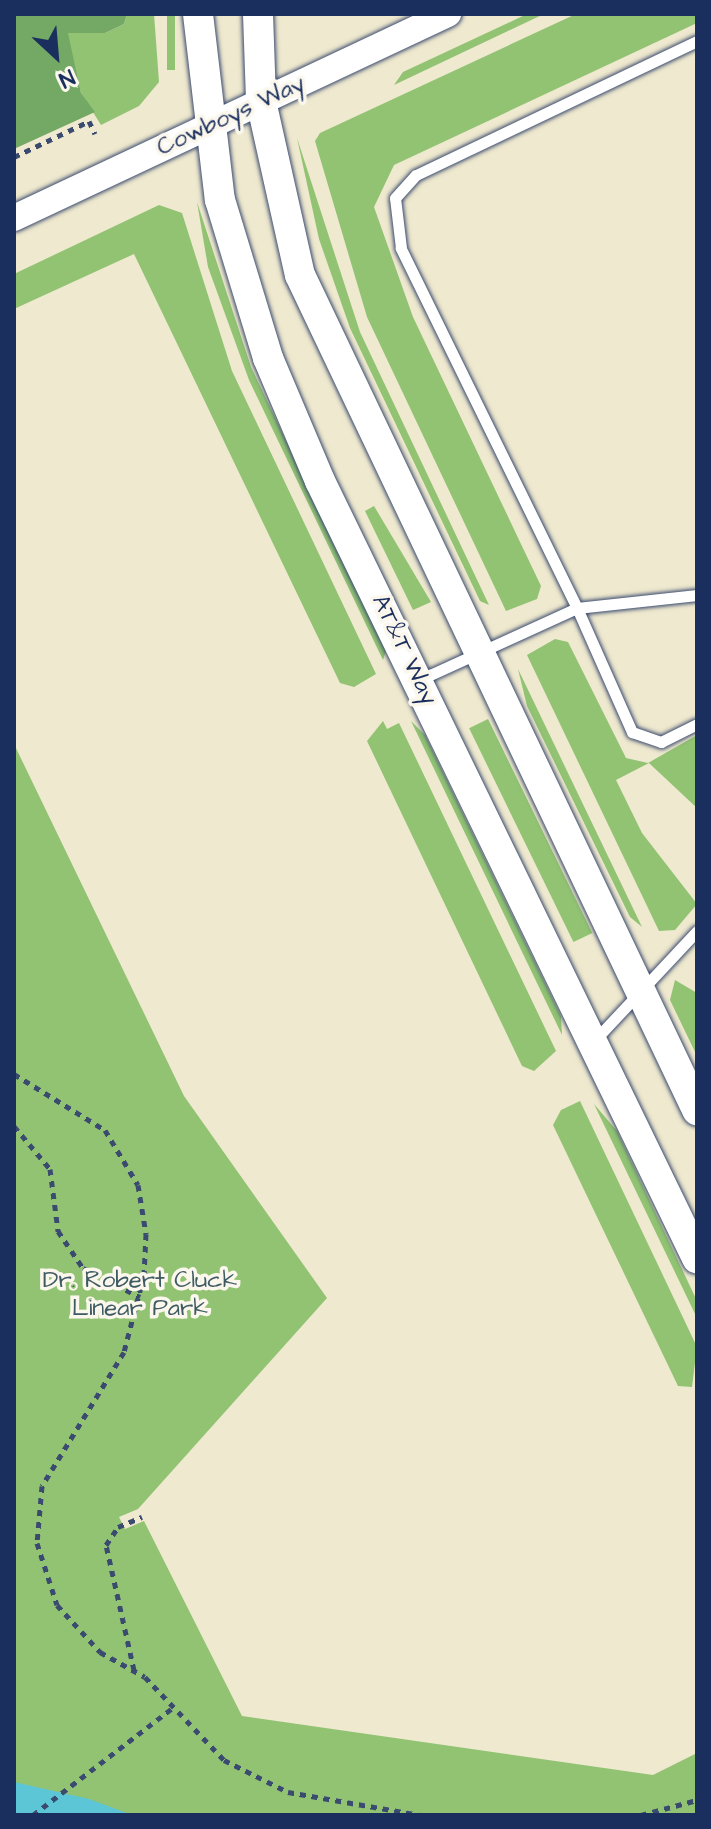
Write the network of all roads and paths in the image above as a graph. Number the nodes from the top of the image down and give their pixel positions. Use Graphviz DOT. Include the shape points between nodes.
graph roads {
  1 [pos="198,14"];
  2 [pos="258,14"];
  3 [pos="448,14"];
  4 [pos="697,41"];
  5 [pos="261,101"];
  6 [pos="206,127"];
  7 [pos="95,134"];
  8 [pos="14,157"];
  9 [pos="14,218"];
  10 [pos="697,595"];
  11 [pos="577,608"];
  12 [pos="476,653"];
  13 [pos="419,680"];
  14 [pos="697,724"];
  15 [pos="697,931"];
  16 [pos="639,991"];
  17 [pos="593,1042"];
  18 [pos="14,1074"];
  19 [pos="697,1110"];
  20 [pos="14,1126"];
  21 [pos="697,1258"];
  22 [pos="140,1297"];
  23 [pos="142,1517"];
  24 [pos="135,1671"];
  25 [pos="174,1707"];
  26 [pos="697,1800"];
  27 [pos="33,1815"];
  28 [pos="420,1815"];
  29 [pos="641,1815"];
  1 -- 6 [label="main road, AT&T Way"];
  2 -- 5 [label="main road"];
  3 -- 5 [label="street, Cowboys Way"];
  4 -- 11 [label="lane" via="416,175 393,207 401,248"];
  5 -- 6 [label="street, Cowboys Way"];
  5 -- 12 [label="main road" via="300,275"];
  6 -- 9 [label="street, Cowboys Way"];
  6 -- 13 [label="main road, AT&T Way" via="235,260 268,358"];
  7 -- 8 [label="path" via="89,121"];
  10 -- 11 [label="lane"];
  11 -- 12 [label="lane"];
  11 -- 14 [label="lane" via="632,732 661,742"];
  12 -- 13 [label="lane"];
  12 -- 16 [label="main road"];
  13 -- 17 [label="main road, AT&T Way"];
  15 -- 16 [label="lane"];
  16 -- 17 [label="lane"];
  16 -- 19 [label="main road"];
  17 -- 21 [label="main road, AT&T Way"];
  18 -- 22 [label="path" via="90,1117 125,1158 144,1213"];
  20 -- 22 [label="path" via="50,1169 58,1231 83,1268"];
  22 -- 24 [label="path" via="115,1371 49,1468 36,1525 41,1570 57,1605 100,1652"];
  23 -- 24 [label="path" via="118,1527 106,1545"];
  24 -- 25 [label="path"];
  25 -- 27 [label="path"];
  25 -- 28 [label="path" via="224,1760 288,1792"];
  26 -- 29 [label="path"];
}
